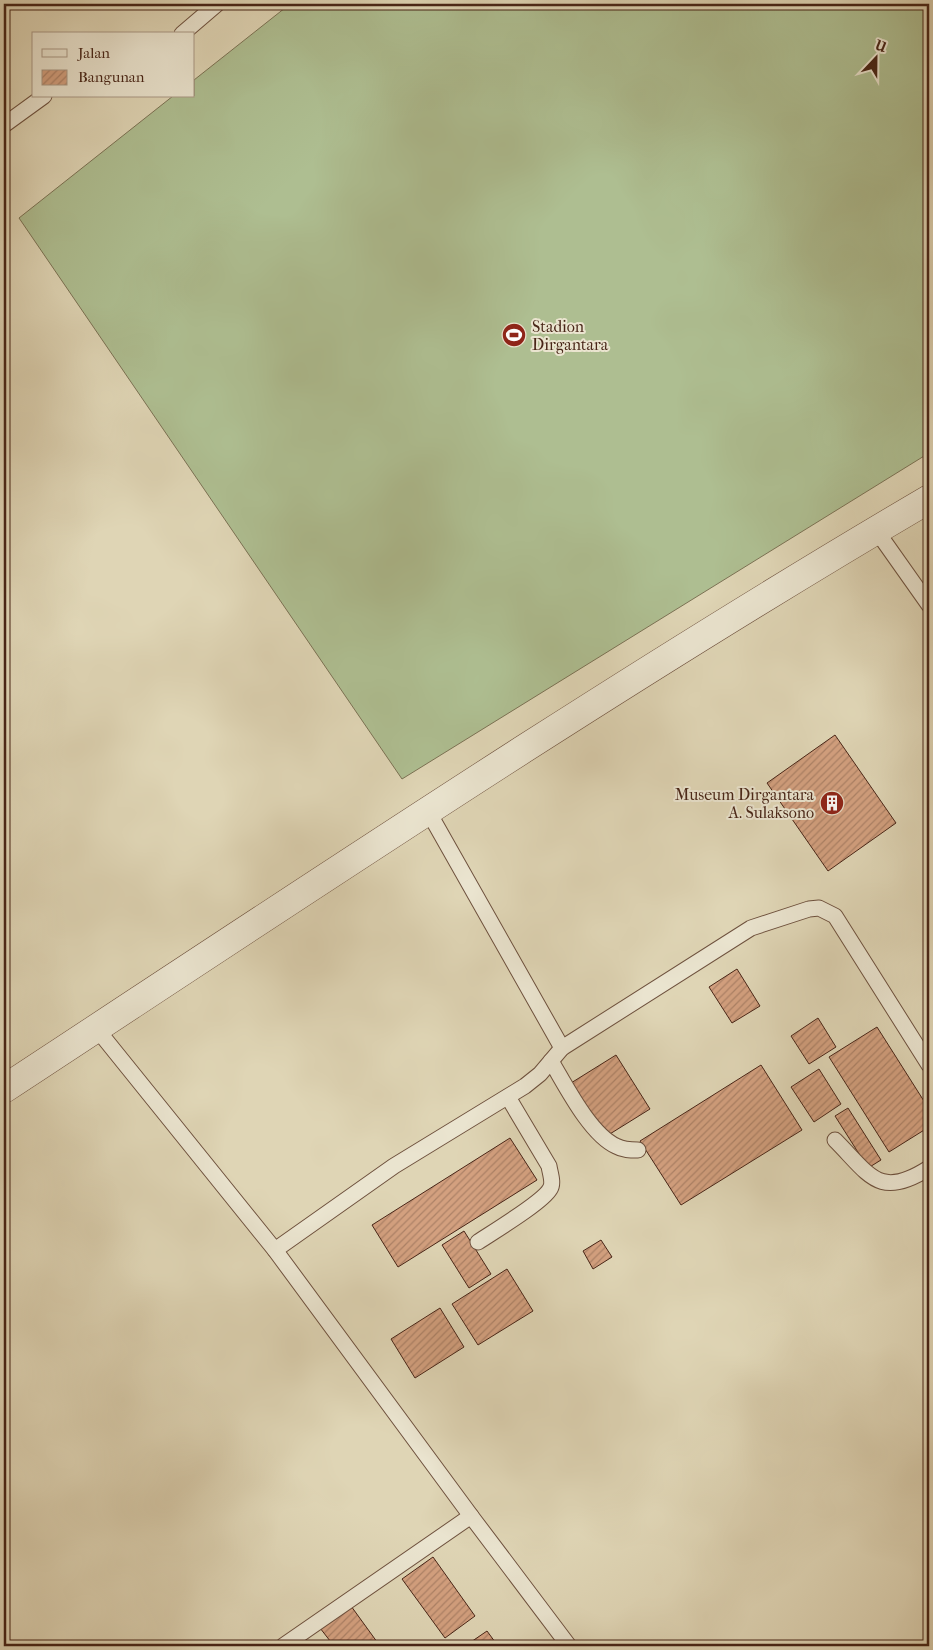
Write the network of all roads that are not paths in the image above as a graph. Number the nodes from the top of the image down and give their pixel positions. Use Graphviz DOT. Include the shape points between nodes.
graph roads {
  1 [pos="217,4"];
  2 [pos="184,32"];
  3 [pos="41,98"];
  4 [pos="4,125"];
  5 [pos="929,499"];
  6 [pos="876,530"];
  7 [pos="929,605"];
  8 [pos="428,811"];
  9 [pos="96,1028"];
  10 [pos="562,1048"];
  11 [pos="550,1061"];
  12 [pos="929,1065"];
  13 [pos="4,1089"];
  14 [pos="508,1097"];
  15 [pos="835,1140"];
  16 [pos="638,1150"];
  17 [pos="929,1168"];
  18 [pos="478,1242"];
  19 [pos="275,1250"];
  20 [pos="471,1516"];
  21 [pos="304,1640"];
  22 [pos="283,1646"];
  23 [pos="569,1646"];
  1 -- 2 [label="lane"];
  3 -- 4 [label="lane"];
  5 -- 6 [label="street"];
  6 -- 7 [label="lane"];
  6 -- 8 [label="street" via="653,666"];
  8 -- 9 [label="street"];
  8 -- 10 [label="lane"];
  9 -- 13 [label="street"];
  9 -- 19 [label="lane"];
  10 -- 11 [label="lane"];
  10 -- 12 [label="lane" via="751,928 819,908 835,916"];
  11 -- 14 [label="lane" via="540,1074"];
  11 -- 16 [label="lane" via="594,1129 606,1141 626,1150"];
  14 -- 18 [label="lane" via="549,1166 550,1189"];
  14 -- 19 [label="lane" via="394,1166"];
  15 -- 17 [label="lane" via="873,1178 884,1183 894,1184"];
  19 -- 20 [label="lane"];
  20 -- 21 [label="lane"];
  20 -- 23 [label="lane"];
  21 -- 22 [label="lane"];
}
